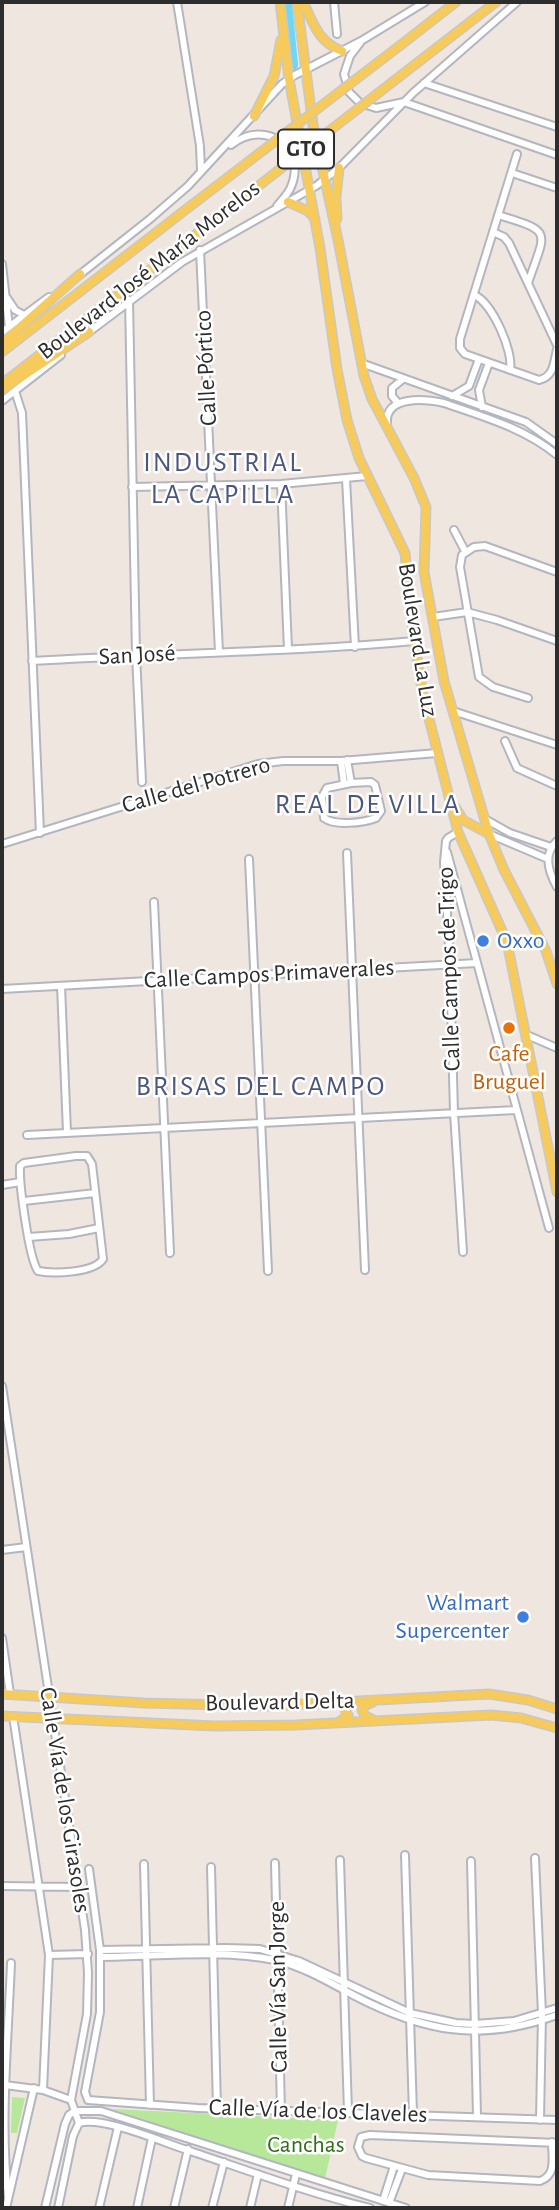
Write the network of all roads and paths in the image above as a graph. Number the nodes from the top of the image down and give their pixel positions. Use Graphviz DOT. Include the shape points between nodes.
graph roads {
  1 [pos="177,2"];
  2 [pos="280,2"];
  3 [pos="297,2"];
  4 [pos="303,2"];
  5 [pos="334,2"];
  6 [pos="425,2"];
  7 [pos="456,2"];
  8 [pos="496,2"];
  9 [pos="517,2"];
  10 [pos="283,26"];
  11 [pos="337,34"];
  12 [pos="362,41"];
  13 [pos="342,51"];
  14 [pos="306,70"];
  15 [pos="289,79"];
  16 [pos="424,83"];
  17 [pos="404,102"];
  18 [pos="254,116"];
  19 [pos="557,127"];
  20 [pos="517,155"];
  21 [pos="557,155"];
  22 [pos="210,162"];
  23 [pos="339,168"];
  24 [pos="201,172"];
  25 [pos="512,173"];
  26 [pos="324,181"];
  27 [pos="557,188"];
  28 [pos="309,191"];
  29 [pos="288,202"];
  30 [pos="274,209"];
  31 [pos="498,215"];
  32 [pos="316,220"];
  33 [pos="493,232"];
  34 [pos="338,240"];
  35 [pos="200,250"];
  36 [pos="2,264"];
  37 [pos="80,274"];
  38 [pos="528,284"];
  39 [pos="474,295"];
  40 [pos="6,297"];
  41 [pos="129,300"];
  42 [pos="24,315"];
  43 [pos="9,327"];
  44 [pos="2,332"];
  45 [pos="89,332"];
  46 [pos="2,342"];
  47 [pos="557,347"];
  48 [pos="2,352"];
  49 [pos="479,359"];
  50 [pos="361,363"];
  51 [pos="489,363"];
  52 [pos="510,370"];
  53 [pos="403,379"];
  54 [pos="2,384"];
  55 [pos="469,386"];
  56 [pos="2,390"];
  57 [pos="478,390"];
  58 [pos="15,391"];
  59 [pos="452,396"];
  60 [pos="2,401"];
  61 [pos="398,403"];
  62 [pos="482,407"];
  63 [pos="479,415"];
  64 [pos="387,429"];
  65 [pos="557,444"];
  66 [pos="557,455"];
  67 [pos="368,476"];
  68 [pos="346,478"];
  69 [pos="281,484"];
  70 [pos="212,486"];
  71 [pos="132,487"];
  72 [pos="454,530"];
  73 [pos="465,551"];
  74 [pos="424,572"];
  75 [pos="557,572"];
  76 [pos="408,574"];
  77 [pos="467,612"];
  78 [pos="433,617"];
  79 [pos="414,641"];
  80 [pos="557,641"];
  81 [pos="355,647"];
  82 [pos="288,649"];
  83 [pos="219,652"];
  84 [pos="136,654"];
  85 [pos="32,661"];
  86 [pos="528,698"];
  87 [pos="453,711"];
  88 [pos="505,741"];
  89 [pos="557,745"];
  90 [pos="438,753"];
  91 [pos="344,760"];
  92 [pos="142,782"];
  93 [pos="347,783"];
  94 [pos="557,786"];
  95 [pos="449,798"];
  96 [pos="484,819"];
  97 [pos="474,827"];
  98 [pos="458,832"];
  99 [pos="510,832"];
  100 [pos="40,833"];
  101 [pos="489,834"];
  102 [pos="507,841"];
  103 [pos="557,841"];
  104 [pos="2,844"];
  105 [pos="445,846"];
  106 [pos="551,847"];
  107 [pos="347,853"];
  108 [pos="249,859"];
  109 [pos="548,859"];
  110 [pos="557,887"];
  111 [pos="154,902"];
  112 [pos="477,963"];
  113 [pos="450,965"];
  114 [pos="352,969"];
  115 [pos="255,974"];
  116 [pos="158,979"];
  117 [pos="557,984"];
  118 [pos="61,986"];
  119 [pos="2,989"];
  120 [pos="527,1035"];
  121 [pos="557,1048"];
  122 [pos="516,1110"];
  123 [pos="454,1113"];
  124 [pos="358,1118"];
  125 [pos="261,1121"];
  126 [pos="164,1127"];
  127 [pos="67,1132"];
  128 [pos="27,1135"];
  129 [pos="554,1158"];
  130 [pos="20,1182"];
  131 [pos="2,1185"];
  132 [pos="557,1192"];
  133 [pos="95,1193"];
  134 [pos="24,1201"];
  135 [pos="99,1228"];
  136 [pos="549,1228"];
  137 [pos="29,1237"];
  138 [pos="463,1252"];
  139 [pos="170,1253"];
  140 [pos="365,1270"];
  141 [pos="268,1271"];
  142 [pos="2,1386"];
  143 [pos="3,1403"];
  144 [pos="26,1547"];
  145 [pos="2,1550"];
  146 [pos="2,1638"];
  147 [pos="6,1694"];
  148 [pos="48,1697"];
  149 [pos="376,1701"];
  150 [pos="341,1702"];
  151 [pos="557,1709"];
  152 [pos="2,1716"];
  153 [pos="13,1716"];
  154 [pos="51,1718"];
  155 [pos="375,1720"];
  156 [pos="339,1722"];
  157 [pos="557,1728"];
  158 [pos="405,1855"];
  159 [pos="535,1858"];
  160 [pos="340,1860"];
  161 [pos="471,1861"];
  162 [pos="275,1863"];
  163 [pos="144,1864"];
  164 [pos="211,1867"];
  165 [pos="89,1869"];
  166 [pos="2,1886"];
  167 [pos="39,1887"];
  168 [pos="79,1887"];
  169 [pos="213,1952"];
  170 [pos="88,1954"];
  171 [pos="100,1954"];
  172 [pos="147,1954"];
  173 [pos="49,1955"];
  174 [pos="277,1957"];
  175 [pos="11,1963"];
  176 [pos="343,1985"];
  177 [pos="557,2008"];
  178 [pos="557,2015"];
  179 [pos="410,2017"];
  180 [pos="542,2017"];
  181 [pos="475,2027"];
  182 [pos="4,2085"];
  183 [pos="34,2088"];
  184 [pos="43,2090"];
  185 [pos="71,2100"];
  186 [pos="150,2105"];
  187 [pos="217,2108"];
  188 [pos="75,2110"];
  189 [pos="281,2111"];
  190 [pos="348,2112"];
  191 [pos="413,2114"];
  192 [pos="477,2116"];
  193 [pos="540,2120"];
  194 [pos="557,2120"];
  195 [pos="79,2123"];
  196 [pos="118,2127"];
  197 [pos="152,2138"];
  198 [pos="190,2141"];
  199 [pos="555,2143"];
  200 [pos="187,2150"];
  201 [pos="224,2162"];
  202 [pos="394,2166"];
  203 [pos="402,2169"];
  204 [pos="258,2174"];
  205 [pos="296,2174"];
  206 [pos="293,2185"];
  207 [pos="329,2185"];
  208 [pos="349,2192"];
  209 [pos="326,2196"];
  210 [pos="8,2197"];
  211 [pos="386,2202"];
  212 [pos="344,2205"];
  213 [pos="6,2208"];
  214 [pos="45,2208"];
  215 [pos="58,2208"];
  216 [pos="99,2208"];
  217 [pos="137,2208"];
  218 [pos="174,2208"];
  219 [pos="212,2208"];
  220 [pos="250,2208"];
  221 [pos="288,2208"];
  222 [pos="370,2208"];
  223 [pos="406,2208"];
  1 -- 24 [label="street"];
  2 -- 10 [label="main road, Boulevard La Luz"];
  3 -- 14 [label="main road, Boulevard La Luz"];
  4 -- 13 [label="main road" via="316,32"];
  5 -- 11 [label="street"];
  6 -- 12 [label="street"];
  7 -- 48 [label="main road, Boulevard José María Morelos / GTO, bridge"];
  8 -- 54 [label="main road, Boulevard José María Morelos / GTO, bridge"];
  9 -- 16 [label="street"];
  10 -- 15 [label="main road, Boulevard La Luz"];
  10 -- 18 [label="main road" via="274,76"];
  12 -- 13 [label="street"];
  12 -- 17 [label="street" via="346,65 349,92 369,107"];
  13 -- 14 [label="street"];
  14 -- 15 [label="street"];
  14 -- 26 [label="main road, Boulevard La Luz"];
  15 -- 18 [label="street"];
  15 -- 28 [label="main road, Boulevard La Luz"];
  16 -- 17 [label="street"];
  16 -- 19 [label="street"];
  17 -- 21 [label="street"];
  17 -- 23 [label="street"];
  18 -- 22 [label="street"];
  20 -- 25 [label="street"];
  22 -- 24 [label="street"];
  22 -- 30 [label="street" via="249,134 278,138 292,161 294,178"];
  23 -- 26 [label="street"];
  23 -- 34 [label="main road"];
  24 -- 37 [label="street"];
  25 -- 27 [label="street"];
  25 -- 31 [label="street"];
  26 -- 28 [label="street"];
  26 -- 34 [label="main road, Boulevard La Luz"];
  28 -- 29 [label="street"];
  28 -- 32 [label="main road, Boulevard La Luz"];
  29 -- 30 [label="street"];
  29 -- 32 [label="main road"];
  30 -- 35 [label="street"];
  31 -- 33 [label="street"];
  31 -- 38 [label="street" via="540,232 542,241"];
  32 -- 67 [label="main road, Boulevard La Luz" via="351,437"];
  33 -- 38 [label="street" via="508,241"];
  33 -- 39 [label="street"];
  34 -- 50 [label="main road, Boulevard La Luz"];
  35 -- 41 [label="street"];
  35 -- 70 [label="street, Calle Pórtico"];
  36 -- 40 [label="street"];
  37 -- 42 [label="street"];
  37 -- 46 [label="main road"];
  38 -- 47 [label="street"];
  39 -- 49 [label="street" via="459,344 465,354"];
  39 -- 52 [label="street" via="486,303 505,340 512,357"];
  40 -- 42 [label="street"];
  40 -- 43 [label="street"];
  41 -- 45 [label="street"];
  41 -- 71 [label="street"];
  42 -- 43 [label="street"];
  43 -- 44 [label="street"];
  45 -- 56 [label="main road"];
  45 -- 58 [label="street"];
  47 -- 52 [label="street" via="551,373 544,380"];
  49 -- 51 [label="street"];
  49 -- 55 [label="street"];
  50 -- 53 [label="street"];
  50 -- 64 [label="main road, Boulevard La Luz"];
  51 -- 52 [label="street"];
  51 -- 57 [label="street"];
  53 -- 59 [label="street"];
  53 -- 61 [label="street" via="392,388"];
  55 -- 57 [label="street"];
  55 -- 59 [label="street"];
  57 -- 62 [label="street"];
  58 -- 60 [label="street"];
  58 -- 85 [label="street" via="22,413"];
  59 -- 62 [label="street"];
  61 -- 63 [label="street" via="432,400"];
  61 -- 64 [label="street" via="387,411"];
  62 -- 63 [label="street"];
  62 -- 65 [label="street" via="526,422"];
  63 -- 66 [label="street" via="530,435"];
  64 -- 74 [label="main road, Boulevard La Luz" via="424,499"];
  67 -- 68 [label="street"];
  67 -- 76 [label="main road, Boulevard La Luz" via="405,553"];
  68 -- 69 [label="street"];
  68 -- 81 [label="street"];
  69 -- 70 [label="street"];
  69 -- 82 [label="street"];
  70 -- 71 [label="street"];
  70 -- 83 [label="street, Calle Pórtico"];
  71 -- 84 [label="street"];
  72 -- 73 [label="street"];
  73 -- 75 [label="street" via="485,546"];
  73 -- 77 [label="street" via="460,568"];
  74 -- 76 [label="main road"];
  74 -- 78 [label="main road, Boulevard La Luz"];
  76 -- 79 [label="main road, Boulevard La Luz"];
  77 -- 78 [label="street"];
  77 -- 80 [label="street"];
  77 -- 86 [label="street" via="479,677 493,687"];
  78 -- 87 [label="main road, Boulevard La Luz"];
  79 -- 81 [label="street, San José"];
  79 -- 90 [label="main road, Boulevard La Luz"];
  81 -- 82 [label="street, San José"];
  82 -- 83 [label="street, San José"];
  83 -- 84 [label="street, San José"];
  84 -- 85 [label="street, San José"];
  84 -- 92 [label="street"];
  85 -- 100 [label="street"];
  87 -- 89 [label="street"];
  87 -- 96 [label="main road, Boulevard La Luz"];
  88 -- 94 [label="street" via="517,768"];
  90 -- 91 [label="street, Calle del Potrero"];
  90 -- 95 [label="main road, Boulevard La Luz"];
  91 -- 93 [label="street"];
  91 -- 100 [label="street, Calle del Potrero" via="258,764"];
  93 -- 93 [label="street" via="324,790 326,820 376,818 381,811 374,784"];
  95 -- 97 [label="main road" via="463,820"];
  95 -- 98 [label="main road, Boulevard La Luz"];
  96 -- 97 [label="main road"];
  96 -- 99 [label="street"];
  96 -- 101 [label="main road, Boulevard La Luz"];
  97 -- 98 [label="main road"];
  97 -- 101 [label="main road"];
  98 -- 105 [label="street, Calle Campos de Trigo"];
  98 -- 120 [label="main road, Boulevard La Luz" via="507,942"];
  99 -- 102 [label="street"];
  99 -- 106 [label="street"];
  100 -- 104 [label="street, Calle del Potrero"];
  101 -- 102 [label="street"];
  101 -- 117 [label="main road, Boulevard La Luz" via="546,951"];
  102 -- 109 [label="street"];
  103 -- 106 [label="street"];
  105 -- 112 [label="street"];
  105 -- 113 [label="street, Calle Campos de Trigo"];
  106 -- 109 [label="street"];
  107 -- 114 [label="street"];
  108 -- 115 [label="street"];
  109 -- 110 [label="street"];
  111 -- 116 [label="street"];
  112 -- 113 [label="street, Calle Campos Primaverales"];
  112 -- 122 [label="street"];
  113 -- 114 [label="street, Calle Campos Primaverales"];
  113 -- 123 [label="street, Calle Campos de Trigo"];
  114 -- 115 [label="street, Calle Campos Primaverales"];
  114 -- 124 [label="street"];
  115 -- 116 [label="street, Calle Campos Primaverales"];
  115 -- 125 [label="street"];
  116 -- 118 [label="street, Calle Campos Primaverales"];
  116 -- 126 [label="street"];
  118 -- 119 [label="street, Calle Campos Primaverales"];
  118 -- 127 [label="street"];
  120 -- 121 [label="street"];
  120 -- 129 [label="main road, Boulevard La Luz"];
  122 -- 123 [label="street"];
  122 -- 136 [label="street"];
  123 -- 124 [label="street"];
  123 -- 138 [label="street, Calle Campos de Trigo"];
  124 -- 125 [label="street"];
  124 -- 140 [label="street"];
  125 -- 126 [label="street"];
  125 -- 141 [label="street"];
  126 -- 127 [label="street"];
  126 -- 139 [label="street"];
  127 -- 128 [label="street"];
  129 -- 132 [label="main road, Boulevard La Luz"];
  130 -- 131 [label="street"];
  130 -- 133 [label="street" via="22,1164 83,1156 92,1164"];
  130 -- 134 [label="street"];
  133 -- 134 [label="street"];
  133 -- 135 [label="street"];
  134 -- 137 [label="street"];
  135 -- 137 [label="street"];
  135 -- 137 [label="street" via="104,1255 100,1264 62,1272 36,1269"];
  142 -- 143 [label="street, Calle Vía de los Girasoles"];
  143 -- 144 [label="street, Calle Vía de los Girasoles"];
  144 -- 145 [label="street"];
  144 -- 148 [label="street, Calle Vía de los Girasoles"];
  146 -- 147 [label="street"];
  147 -- 148 [label="main road, Boulevard Delta"];
  148 -- 150 [label="main road, Boulevard Delta" via="267,1706"];
  148 -- 154 [label="street, Calle Vía de los Girasoles"];
  149 -- 150 [label="main road, Boulevard Delta"];
  149 -- 151 [label="main road, Boulevard Delta" via="489,1694"];
  149 -- 155 [label="main road" via="362,1710"];
  150 -- 156 [label="main road" via="348,1715"];
  152 -- 153 [label="main road, Boulevard Delta"];
  153 -- 154 [label="main road, Boulevard Delta"];
  153 -- 167 [label="street"];
  154 -- 156 [label="main road, Boulevard Delta" via="214,1726"];
  154 -- 168 [label="street, Calle Vía de los Girasoles"];
  155 -- 156 [label="main road, Boulevard Delta"];
  155 -- 157 [label="main road, Boulevard Delta" via="491,1715"];
  158 -- 179 [label="street"];
  159 -- 180 [label="street"];
  160 -- 176 [label="street"];
  161 -- 181 [label="street"];
  162 -- 174 [label="street, Calle Vía San Jorge"];
  163 -- 172 [label="street"];
  164 -- 169 [label="street"];
  165 -- 171 [label="street"];
  166 -- 167 [label="street"];
  167 -- 168 [label="street"];
  167 -- 173 [label="street"];
  168 -- 170 [label="street, Calle Vía de los Girasoles"];
  169 -- 172 [label="street"];
  169 -- 174 [label="street" via="260,1949"];
  169 -- 187 [label="street"];
  170 -- 173 [label="street"];
  170 -- 185 [label="street, Calle Vía de los Girasoles" via="87,2014"];
  171 -- 172 [label="street"];
  171 -- 186 [label="street, Calle Vía de los Claveles" via="100,2021 86,2098"];
  172 -- 186 [label="street"];
  173 -- 184 [label="street"];
  174 -- 176 [label="street"];
  174 -- 189 [label="street, Calle Vía San Jorge"];
  175 -- 182 [label="street"];
  176 -- 179 [label="street"];
  176 -- 190 [label="street"];
  177 -- 180 [label="street"];
  178 -- 180 [label="street"];
  179 -- 181 [label="street"];
  179 -- 191 [label="street"];
  180 -- 181 [label="street"];
  180 -- 193 [label="street"];
  181 -- 192 [label="street"];
  182 -- 183 [label="street"];
  182 -- 210 [label="street"];
  183 -- 184 [label="street"];
  183 -- 210 [label="street"];
  184 -- 185 [label="street"];
  185 -- 188 [label="street"];
  186 -- 187 [label="street, Calle Vía de los Claveles"];
  187 -- 189 [label="street, Calle Vía de los Claveles"];
  188 -- 195 [label="street"];
  188 -- 198 [label="street" via="101,2111"];
  188 -- 214 [label="street" via="65,2124"];
  189 -- 190 [label="street, Calle Vía de los Claveles"];
  190 -- 191 [label="street, Calle Vía de los Claveles"];
  191 -- 192 [label="street, Calle Vía de los Claveles"];
  192 -- 193 [label="street, Calle Vía de los Claveles"];
  193 -- 194 [label="street, Calle Vía de los Claveles"];
  195 -- 196 [label="street"];
  195 -- 215 [label="street"];
  196 -- 197 [label="street"];
  196 -- 216 [label="street"];
  197 -- 200 [label="street"];
  197 -- 217 [label="street"];
  198 -- 200 [label="street"];
  198 -- 205 [label="street"];
  199 -- 202 [label="street" via="361,2137 358,2147 362,2156"];
  199 -- 203 [label="street" via="552,2171 543,2180 437,2176"];
  200 -- 201 [label="street"];
  200 -- 218 [label="street"];
  201 -- 204 [label="street"];
  201 -- 219 [label="street"];
  202 -- 203 [label="street"];
  202 -- 211 [label="street"];
  203 -- 211 [label="street"];
  204 -- 206 [label="street"];
  204 -- 220 [label="street"];
  205 -- 206 [label="street"];
  205 -- 207 [label="street"];
  206 -- 209 [label="street"];
  206 -- 221 [label="street"];
  207 -- 208 [label="street"];
  207 -- 209 [label="street"];
  208 -- 211 [label="street"];
  208 -- 212 [label="street"];
  209 -- 212 [label="street"];
  210 -- 213 [label="street"];
  211 -- 223 [label="street"];
  212 -- 222 [label="street"];
}
